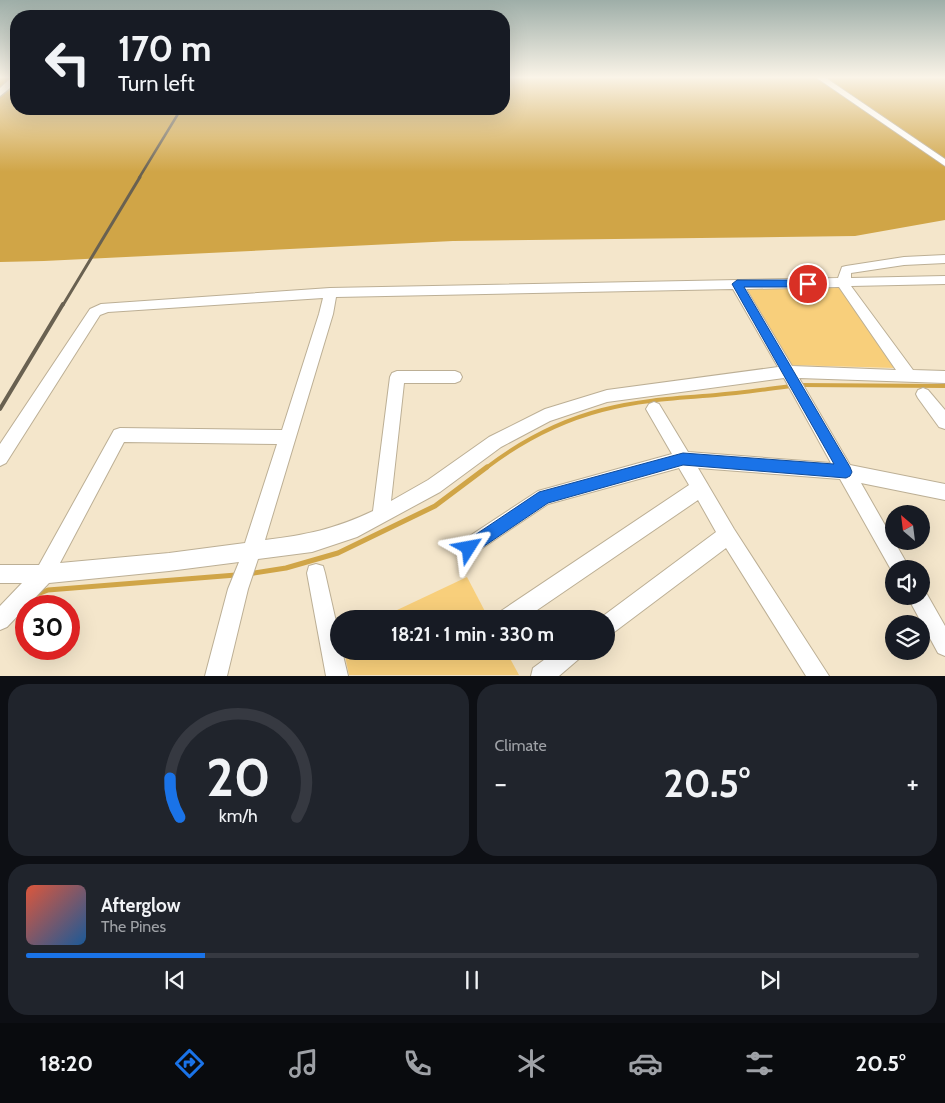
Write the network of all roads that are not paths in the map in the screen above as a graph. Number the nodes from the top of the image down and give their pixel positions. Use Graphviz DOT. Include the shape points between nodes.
graph roads {
  1 [pos="867,110"];
  2 [pos="945,163"];
  3 [pos="945,259"];
  4 [pos="945,280"];
  5 [pos="737,284"];
  6 [pos="843,284"];
  7 [pos="330,293"];
  8 [pos="788,372"];
  9 [pos="909,376"];
  10 [pos="455,377"];
  11 [pos="945,378"];
  12 [pos="923,394"];
  13 [pos="654,410"];
  14 [pos="945,422"];
  15 [pos="288,437"];
  16 [pos="0,458"];
  17 [pos="683,459"];
  18 [pos="846,472"];
  19 [pos="700,488"];
  20 [pos="945,492"];
  21 [pos="381,516"];
  22 [pos="728,535"];
  23 [pos="469,548"];
  24 [pos="252,551"];
  25 [pos="896,560"];
  26 [pos="316,573"];
  27 [pos="0,574"];
  28 [pos="44,574"];
  29 [pos="922,605"];
  30 [pos="520,610"];
  31 [pos="615,619"];
  32 [pos="0,620"];
  33 [pos="945,646"];
  34 [pos="561,660"];
  35 [pos="216,676"];
  36 [pos="337,676"];
  37 [pos="541,676"];
  38 [pos="819,676"];
  1 -- 2 [label="street"];
  3 -- 6 [label="street" via="904,261 846,270"];
  4 -- 6 [label="street"];
  5 -- 6 [label="street"];
  5 -- 7 [label="street"];
  5 -- 8 [label="street"];
  6 -- 9 [label="street"];
  7 -- 15 [label="street"];
  7 -- 16 [label="street" via="106,307 95,312"];
  8 -- 9 [label="street"];
  8 -- 18 [label="street"];
  8 -- 21 [label="street" via="607,396 545,416 495,442 434,486"];
  9 -- 11 [label="street"];
  10 -- 21 [label="street" via="397,377"];
  12 -- 14 [label="street"];
  13 -- 17 [label="street"];
  15 -- 24 [label="street"];
  15 -- 28 [label="street" via="120,435"];
  17 -- 18 [label="street"];
  17 -- 19 [label="street"];
  17 -- 23 [label="street" via="544,497"];
  18 -- 20 [label="street"];
  18 -- 25 [label="street"];
  19 -- 22 [label="street"];
  19 -- 30 [label="street"];
  21 -- 24 [label="street" via="351,531 312,543"];
  22 -- 31 [label="street"];
  22 -- 38 [label="street"];
  24 -- 28 [label="street"];
  24 -- 35 [label="street" via="238,589"];
  26 -- 36 [label="street"];
  27 -- 28 [label="street"];
  28 -- 32 [label="street"];
  29 -- 33 [label="street"];
  34 -- 37 [label="street"];
}
